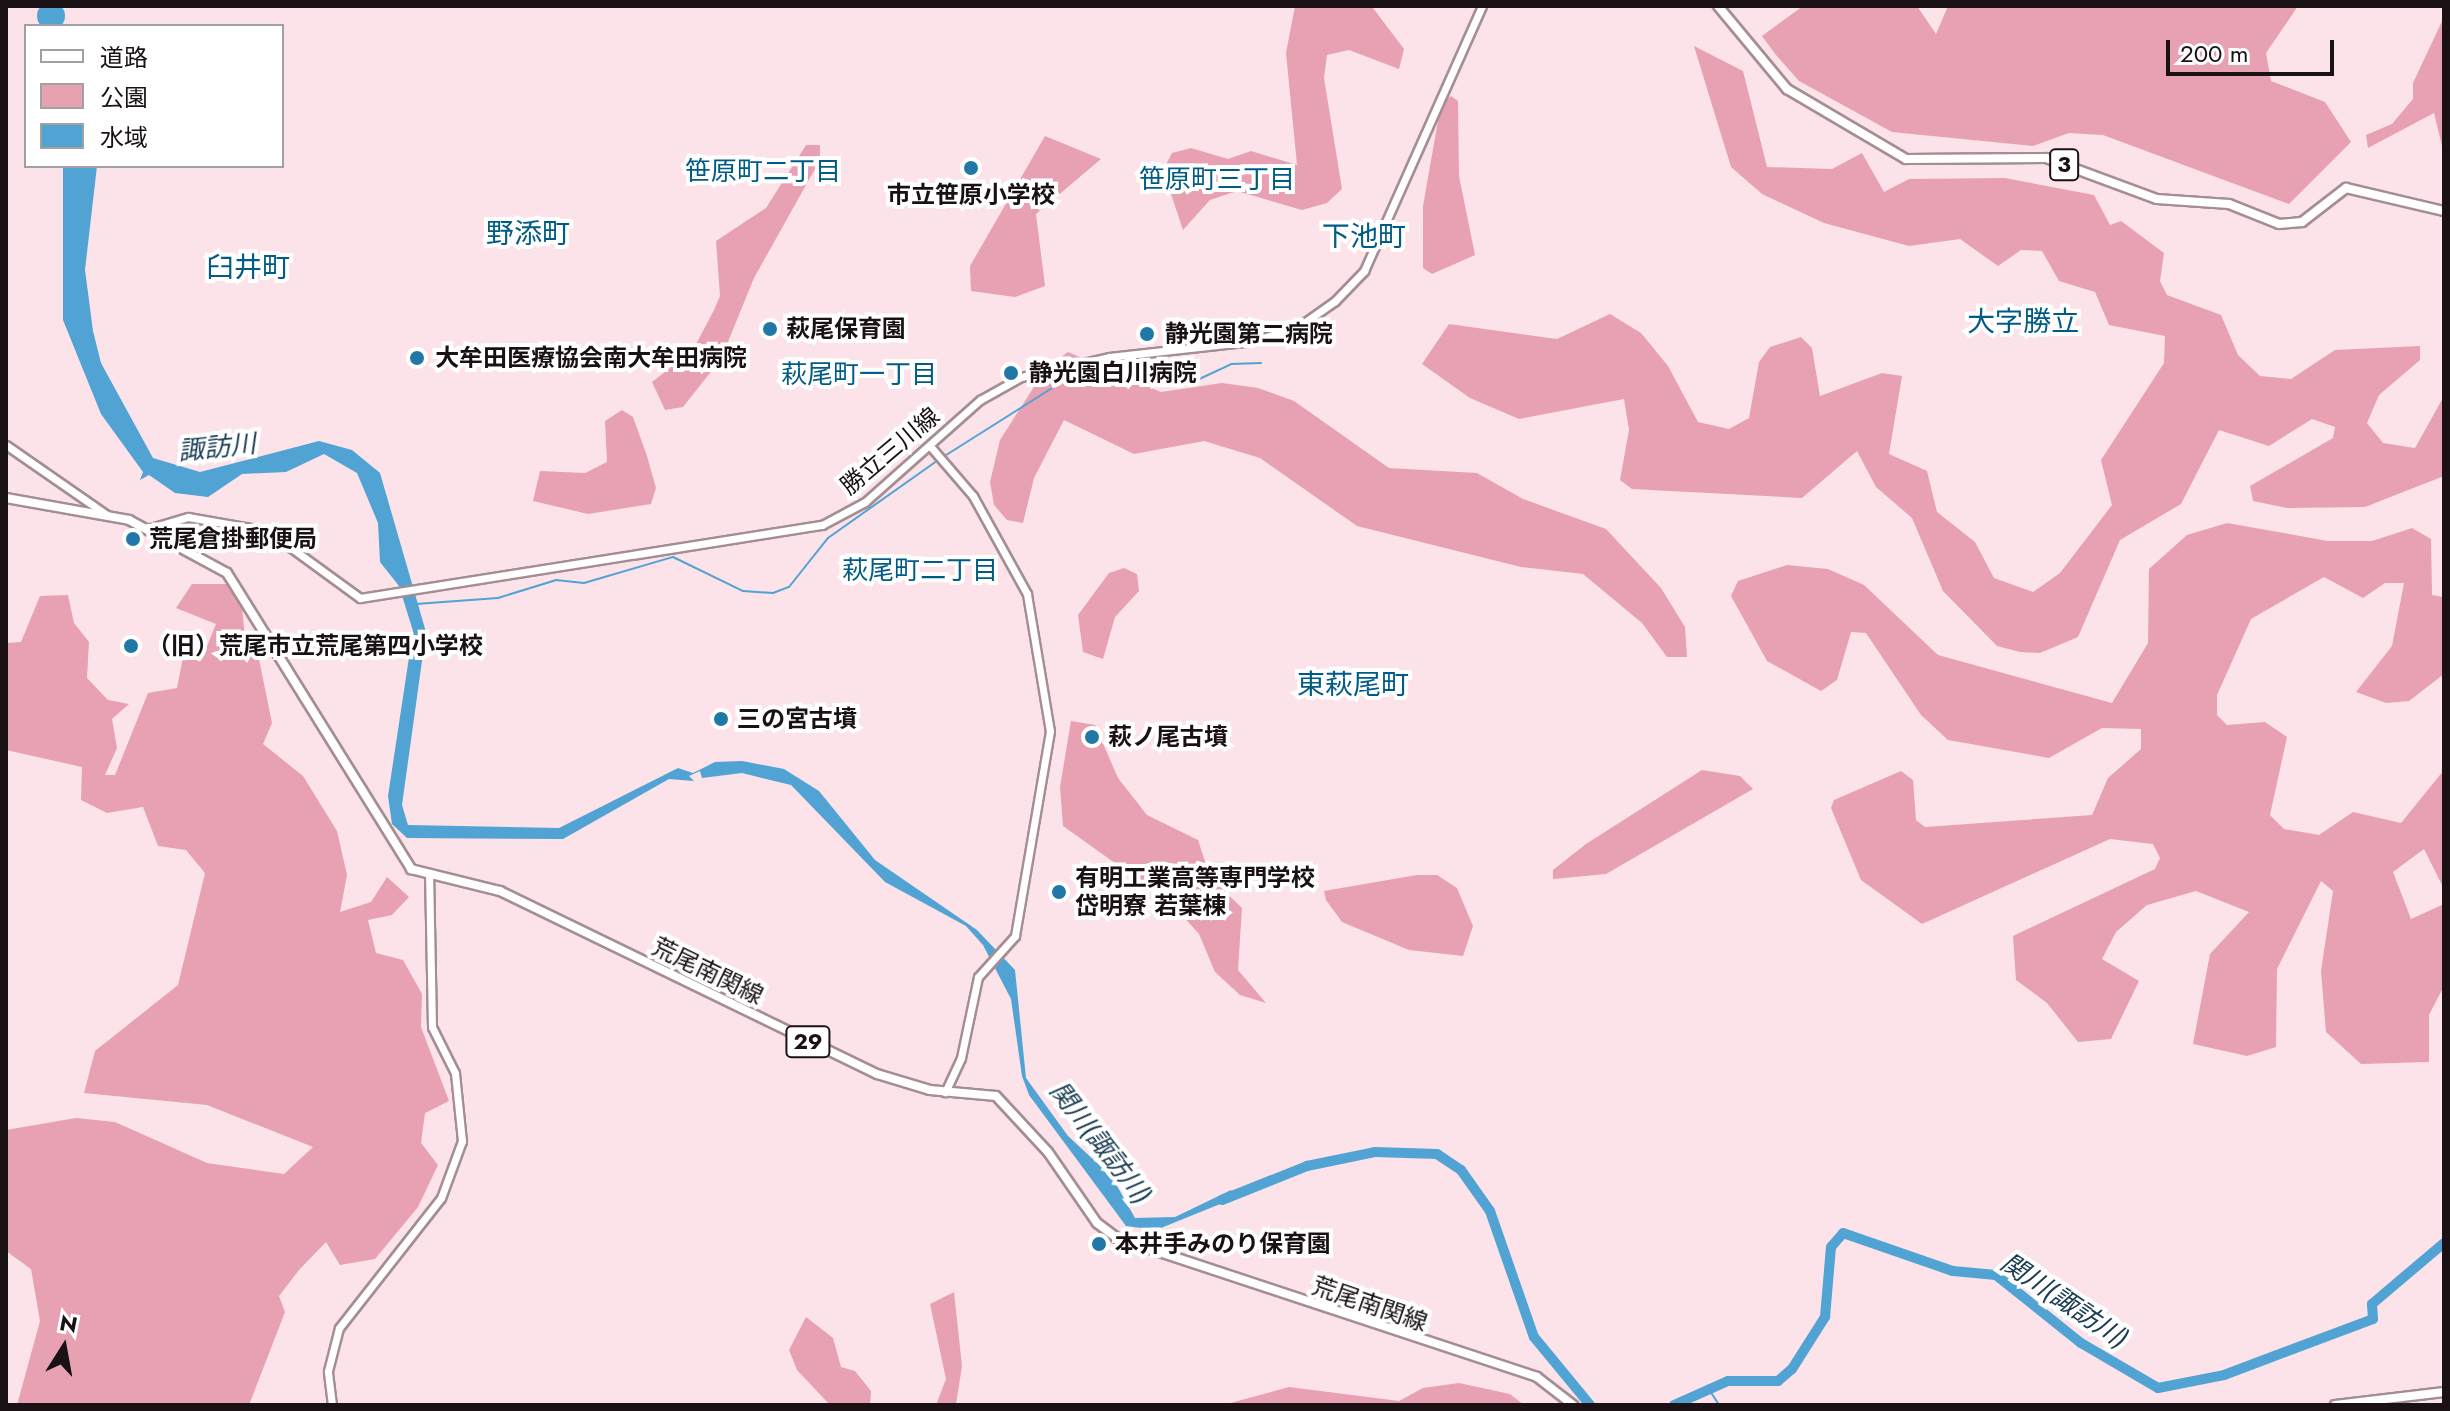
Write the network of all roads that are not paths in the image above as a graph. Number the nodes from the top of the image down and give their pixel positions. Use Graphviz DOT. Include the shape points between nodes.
graph roads {
  1 [pos="1482,6"];
  2 [pos="1718,6"];
  3 [pos="2444,211"];
  4 [pos="6,445"];
  5 [pos="930,446"];
  6 [pos="6,498"];
  7 [pos="109,516"];
  8 [pos="147,529"];
  9 [pos="429,874"];
  10 [pos="945,1092"];
  11 [pos="2444,1392"];
  12 [pos="332,1405"];
  13 [pos="1573,1405"];
  14 [pos="2335,1405"];
  1 -- 5 [label="main road, 勝立三川線" via="1364,271 1335,301 1298,327 1253,341 1109,357 1021,377 980,400"];
  2 -- 3 [label="main road, 3" via="1787,89 1906,159 2046,158 2157,199 2232,204 2279,224 2302,222 2346,188"];
  4 -- 7 [label="main road"];
  5 -- 8 [label="main road, 勝立三川線" via="865,502 822,525 360,598 255,527 188,517"];
  5 -- 10 [label="main road" via="986,519 1027,594 1038,633 1048,769 1015,936 983,969"];
  6 -- 7 [label="main road, 荒尾南関線 / 29"];
  7 -- 8 [label="main road, 荒尾南関線 / 29"];
  8 -- 9 [label="main road, 荒尾南関線 / 29" via="227,573 399,858"];
  9 -- 10 [label="main road, 荒尾南関線 / 29" via="500,891 877,1074"];
  9 -- 12 [label="main road" via="432,1027 455,1073 462,1141 441,1198 339,1328 328,1371"];
  10 -- 13 [label="main road, 荒尾南関線 / 29" via="996,1096 1048,1152 1097,1223 1117,1238 1537,1377"];
  11 -- 14 [label="main road"];
}
